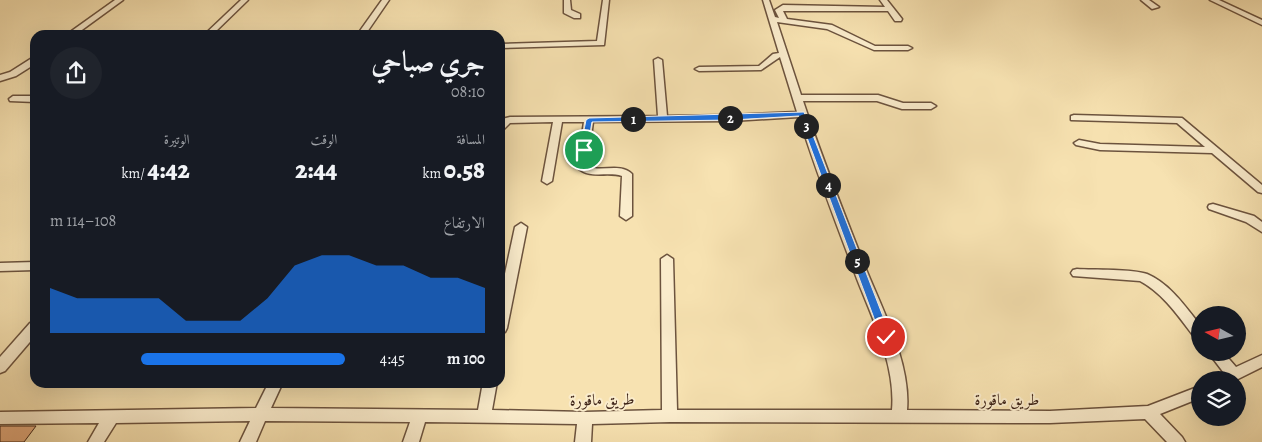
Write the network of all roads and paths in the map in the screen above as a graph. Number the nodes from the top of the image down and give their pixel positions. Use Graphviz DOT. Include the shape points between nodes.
graph roads {
  1 [pos="120,0"];
  2 [pos="245,0"];
  3 [pos="386,0"];
  4 [pos="567,0"];
  5 [pos="606,0"];
  6 [pos="766,0"];
  7 [pos="882,0"];
  8 [pos="1144,0"];
  9 [pos="1212,0"];
  10 [pos="1154,7"];
  11 [pos="890,9"];
  12 [pos="578,16"];
  13 [pos="778,19"];
  14 [pos="898,19"];
  15 [pos="1262,24"];
  16 [pos="77,30"];
  17 [pos="213,30"];
  18 [pos="365,30"];
  19 [pos="505,46"];
  20 [pos="908,48"];
  21 [pos="783,54"];
  22 [pos="658,60"];
  23 [pos="30,63"];
  24 [pos="699,69"];
  25 [pos="0,78"];
  26 [pos="797,98"];
  27 [pos="14,99"];
  28 [pos="30,99"];
  29 [pos="931,106"];
  30 [pos="802,114"];
  31 [pos="662,118"];
  32 [pos="1074,118"];
  33 [pos="558,120"];
  34 [pos="589,120"];
  35 [pos="505,121"];
  36 [pos="1079,143"];
  37 [pos="1215,150"];
  38 [pos="546,181"];
  39 [pos="1262,190"];
  40 [pos="1213,207"];
  41 [pos="626,216"];
  42 [pos="521,227"];
  43 [pos="1262,228"];
  44 [pos="667,259"];
  45 [pos="30,266"];
  46 [pos="0,267"];
  47 [pos="1077,273"];
  48 [pos="505,304"];
  49 [pos="1191,323"];
  50 [pos="30,333"];
  51 [pos="1262,361"];
  52 [pos="0,367"];
  53 [pos="1241,371"];
  54 [pos="273,388"];
  55 [pos="489,388"];
  56 [pos="1191,395"];
  57 [pos="1148,412"];
  58 [pos="261,414"];
  59 [pos="112,416"];
  60 [pos="420,416"];
  61 [pos="484,416"];
  62 [pos="670,416"];
  63 [pos="898,416"];
  64 [pos="0,418"];
  65 [pos="585,418"];
  66 [pos="96,442"];
  67 [pos="248,442"];
  68 [pos="412,442"];
  69 [pos="583,442"];
  70 [pos="1177,442"];
  1 -- 16 [label="street"];
  2 -- 17 [label="street"];
  3 -- 18 [label="street"];
  4 -- 12 [label="street" via="567,11"];
  5 -- 19 [label="street" via="602,43"];
  6 -- 13 [label="street"];
  7 -- 11 [label="street"];
  8 -- 10 [label="street"];
  9 -- 15 [label="street"];
  11 -- 13 [label="street" via="783,7 779,10"];
  11 -- 14 [label="street"];
  13 -- 20 [label="street" via="829,27 874,48"];
  13 -- 21 [label="street"];
  21 -- 24 [label="street" via="760,68"];
  21 -- 26 [label="street"];
  22 -- 31 [label="street"];
  23 -- 25 [label="street"];
  26 -- 29 [label="street" via="878,98 902,106"];
  26 -- 30 [label="street"];
  27 -- 28 [label="street"];
  30 -- 31 [label="street"];
  30 -- 63 [label="street" via="886,337 901,393"];
  31 -- 34 [label="street"];
  32 -- 37 [label="street" via="1179,120"];
  33 -- 34 [label="street"];
  33 -- 35 [label="street"];
  33 -- 38 [label="street"];
  34 -- 41 [label="street" via="582,167 588,171 627,174"];
  36 -- 37 [label="street"];
  37 -- 39 [label="street"];
  40 -- 43 [label="street" via="1250,219"];
  42 -- 48 [label="street"];
  44 -- 62 [label="street"];
  45 -- 46 [label="street"];
  47 -- 49 [label="street" via="1152,281"];
  50 -- 52 [label="street"];
  51 -- 53 [label="street"];
  54 -- 58 [label="street"];
  55 -- 61 [label="street"];
  56 -- 57 [label="street, طريق ماقورة"];
  57 -- 63 [label="street, طريق ماقورة" via="1050,417"];
  57 -- 70 [label="street"];
  58 -- 59 [label="street, طريق ماقورة"];
  58 -- 60 [label="street, طريق ماقورة"];
  58 -- 67 [label="street"];
  59 -- 64 [label="street, طريق ماقورة"];
  59 -- 66 [label="street"];
  60 -- 61 [label="street, طريق ماقورة"];
  60 -- 68 [label="street"];
  61 -- 65 [label="street, طريق ماقورة"];
  62 -- 63 [label="street, طريق ماقورة"];
  62 -- 65 [label="street, طريق ماقورة"];
  65 -- 69 [label="street"];
}
